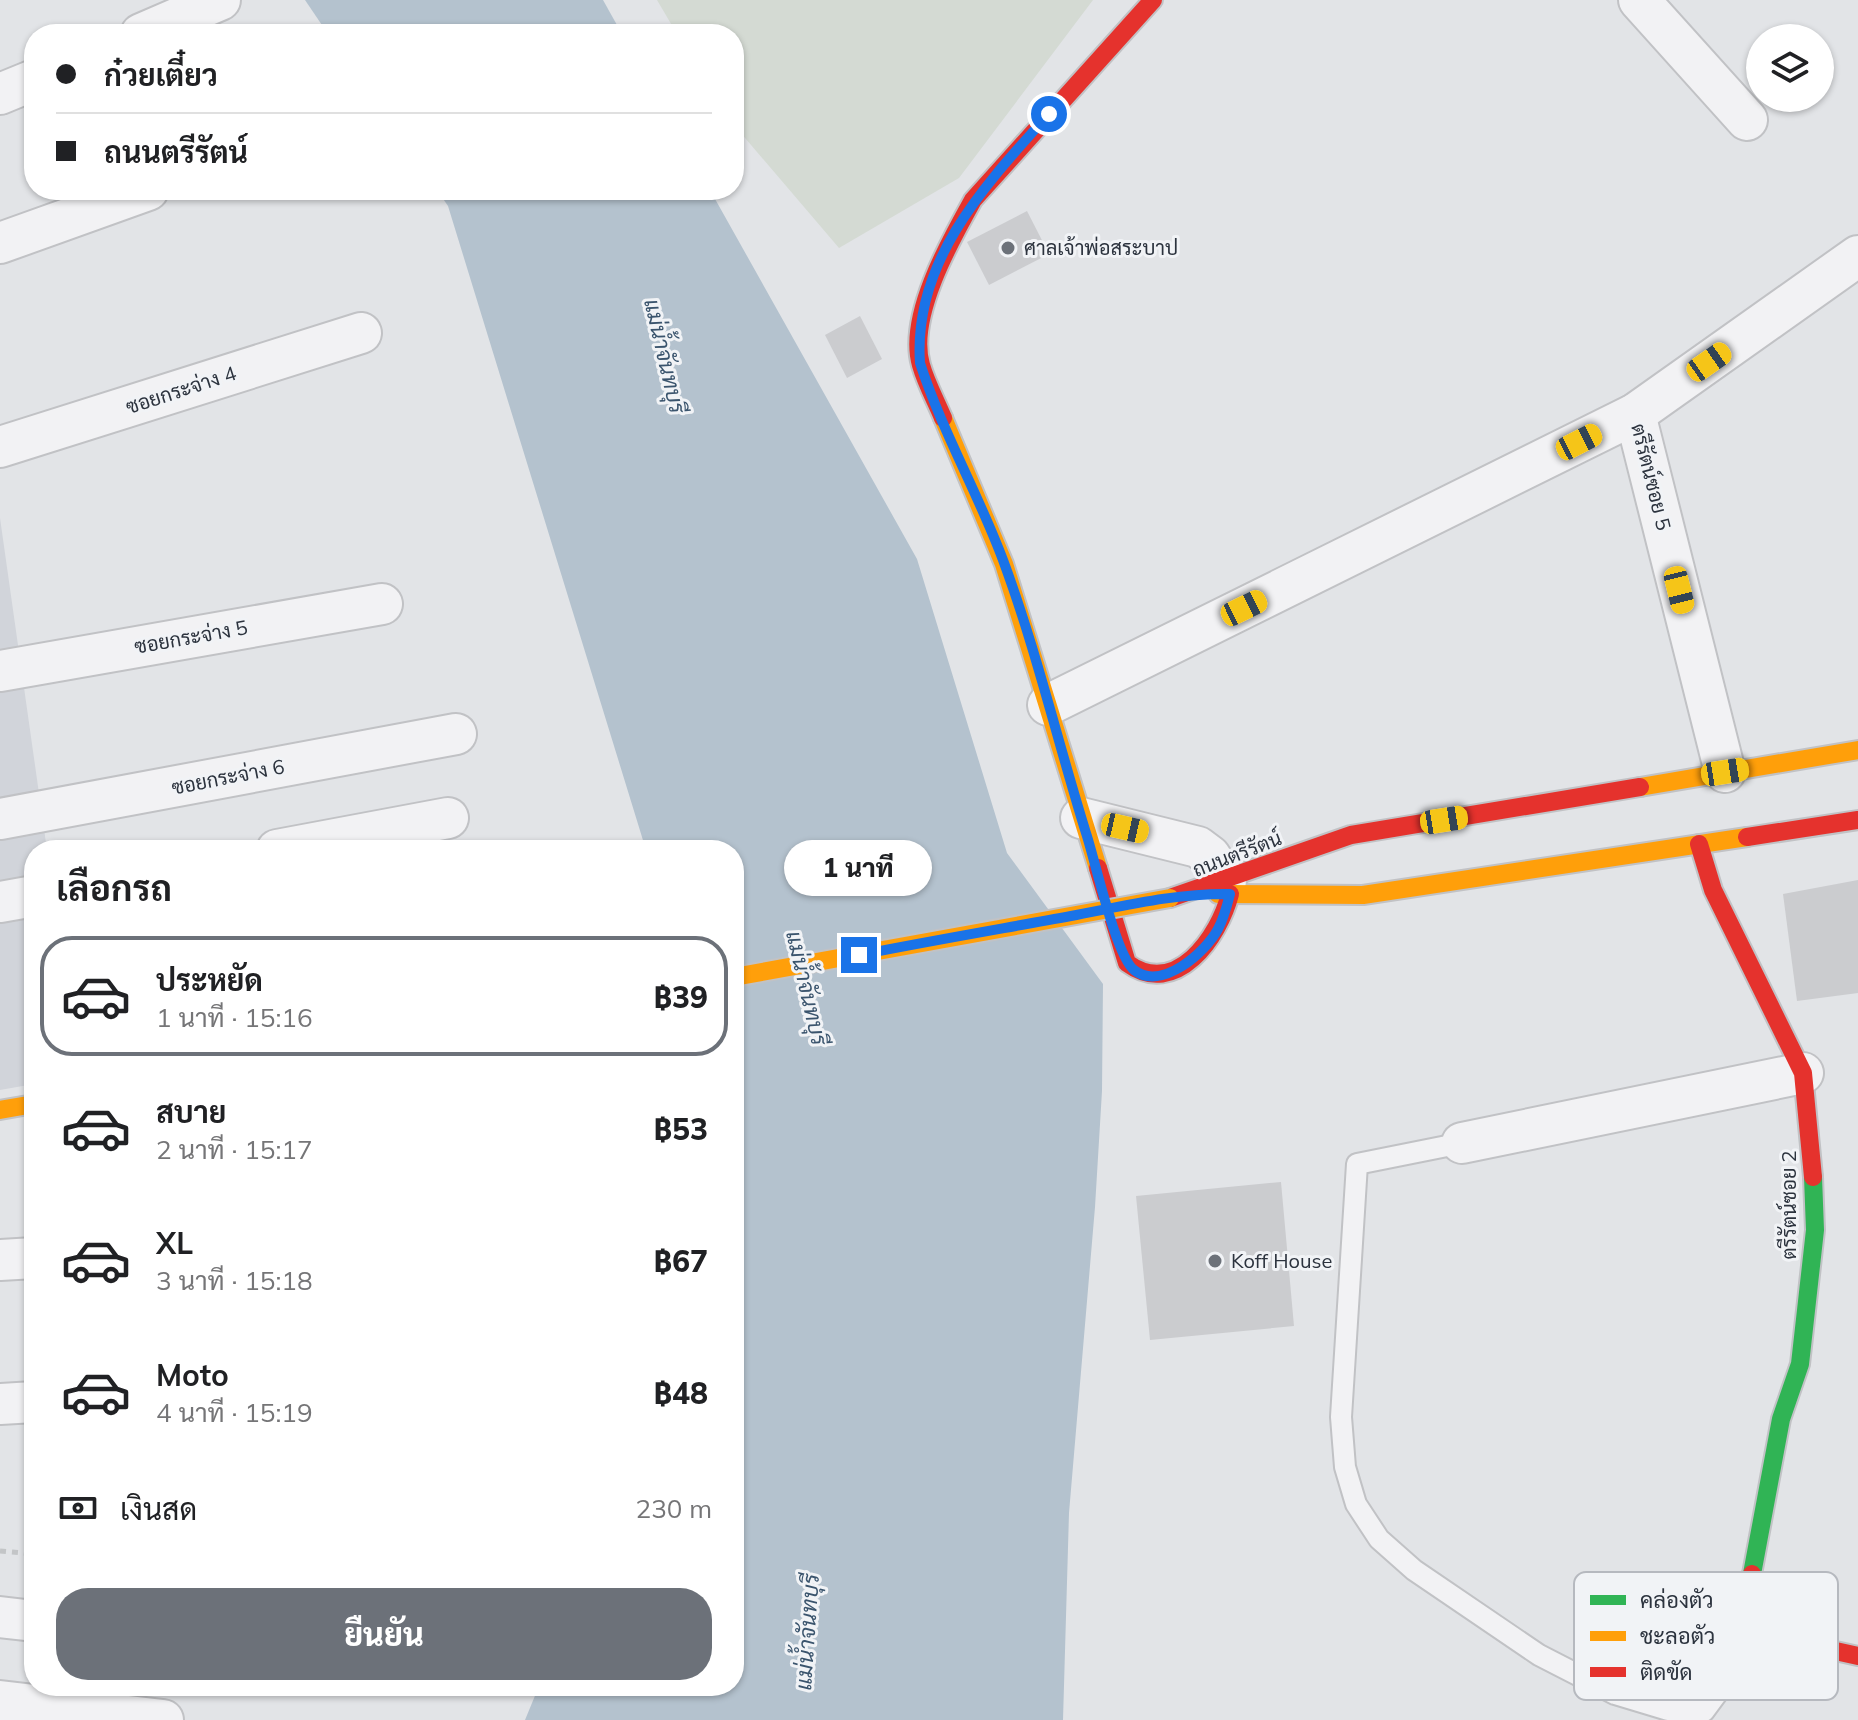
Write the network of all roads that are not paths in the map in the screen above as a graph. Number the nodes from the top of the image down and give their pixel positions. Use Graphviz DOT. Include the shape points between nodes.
graph roads {
  1 [pos="220,0"];
  2 [pos="1153,0"];
  3 [pos="1639,0"];
  4 [pos="164,24"];
  5 [pos="24,84"];
  6 [pos="0,94"];
  7 [pos="1747,120"];
  8 [pos="120,200"];
  9 [pos="0,243"];
  10 [pos="1858,256"];
  11 [pos="361,333"];
  12 [pos="1635,414"];
  13 [pos="0,447"];
  14 [pos="382,604"];
  15 [pos="0,671"];
  16 [pos="1048,705"];
  17 [pos="456,734"];
  18 [pos="1858,750"];
  19 [pos="1725,772"];
  20 [pos="448,818"];
  21 [pos="1081,818"];
  22 [pos="0,819"];
  23 [pos="1858,820"];
  24 [pos="330,840"];
  25 [pos="1699,844"];
  26 [pos="1216,889"];
  27 [pos="24,898"];
  28 [pos="0,902"];
  29 [pos="744,975"];
  30 [pos="1803,1073"];
  31 [pos="24,1106"];
  32 [pos="0,1110"];
  33 [pos="1462,1143"];
  34 [pos="24,1259"];
  35 [pos="0,1260"];
  36 [pos="24,1403"];
  37 [pos="0,1404"];
  38 [pos="1752,1572"];
  39 [pos="0,1617"];
  40 [pos="24,1620"];
  41 [pos="1838,1652"];
  42 [pos="1858,1656"];
  43 [pos="1574,1673"];
  44 [pos="1635,1700"];
  45 [pos="1712,1700"];
  46 [pos="0,1701"];
  47 [pos="163,1720"];
  1 -- 4 [label="street"];
  2 -- 16 [label="street" via="973,200 937,271 918,337 927,386 1004,564"];
  3 -- 7 [label="street"];
  5 -- 6 [label="street"];
  8 -- 9 [label="street"];
  10 -- 12 [label="street"];
  11 -- 13 [label="street, ซอยกระจ่าง 4"];
  12 -- 16 [label="street"];
  12 -- 19 [label="street, ตรีรัตน์ซอย 5"];
  14 -- 15 [label="street, ซอยกระจ่าง 5"];
  16 -- 21 [label="street"];
  17 -- 22 [label="street, ซอยกระจ่าง 6"];
  18 -- 19 [label="street, ถนนตรีรัตน์"];
  19 -- 26 [label="street, ถนนตรีรัตน์" via="1351,835"];
  20 -- 24 [label="street"];
  21 -- 26 [label="street" via="1198,847 1215,863"];
  21 -- 26 [label="street" via="1121,951 1136,972 1159,975 1199,953 1218,929"];
  23 -- 25 [label="street, ถนนตรีรัตน์"];
  25 -- 26 [label="street, ถนนตรีรัตน์" via="1363,895"];
  25 -- 30 [label="street, ตรีรัตน์ซอย 2" via="1713,890"];
  26 -- 29 [label="street, bridge"];
  27 -- 28 [label="street"];
  30 -- 33 [label="street"];
  30 -- 38 [label="street, ตรีรัตน์ซอย 2" via="1815,1230 1800,1364 1781,1419"];
  31 -- 32 [label="street"];
  33 -- 43 [label="lane" via="1357,1164 1341,1417 1345,1467 1356,1504 1379,1539 1414,1570"];
  34 -- 35 [label="street"];
  36 -- 37 [label="street"];
  39 -- 40 [label="street"];
  41 -- 42 [label="street"];
  44 -- 45 [label="lane" via="1668,1710 1704,1711"];
  46 -- 47 [label="street"];
}
